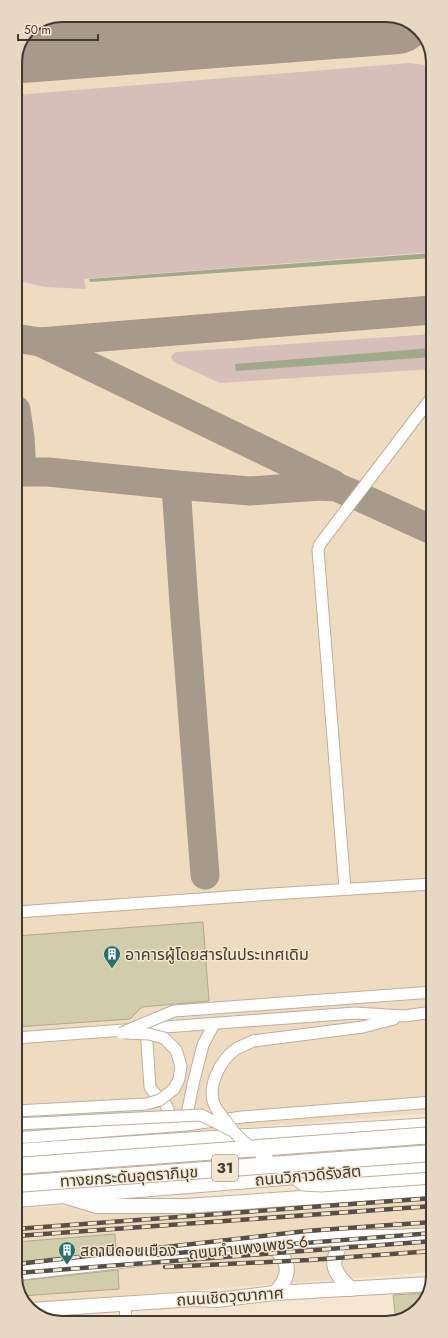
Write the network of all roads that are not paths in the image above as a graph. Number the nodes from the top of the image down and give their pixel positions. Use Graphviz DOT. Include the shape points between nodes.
graph roads {
  1 [pos="426,405"];
  2 [pos="426,884"];
  3 [pos="345,889"];
  4 [pos="22,912"];
  5 [pos="426,993"];
  6 [pos="426,1013"];
  7 [pos="404,1016"];
  8 [pos="214,1024"];
  9 [pos="146,1029"];
  10 [pos="121,1032"];
  11 [pos="22,1039"];
  12 [pos="22,1039"];
  13 [pos="426,1103"];
  14 [pos="22,1111"];
  15 [pos="22,1124"];
  16 [pos="186,1125"];
  17 [pos="171,1126"];
  18 [pos="426,1126"];
  19 [pos="233,1131"];
  20 [pos="426,1136"];
  21 [pos="22,1138"];
  22 [pos="181,1141"];
  23 [pos="22,1152"];
  24 [pos="426,1153"];
  25 [pos="22,1166"];
  26 [pos="426,1166"];
  27 [pos="426,1178"];
  28 [pos="22,1184"];
  29 [pos="426,1190"];
  30 [pos="63,1196"];
  31 [pos="22,1199"];
  32 [pos="426,1235"];
  33 [pos="344,1237"];
  34 [pos="269,1244"];
  35 [pos="22,1272"];
  36 [pos="425,1284"];
  37 [pos="351,1289"];
  38 [pos="275,1293"];
  39 [pos="125,1303"];
  40 [pos="41,1309"];
  41 [pos="126,1316"];
  1 -- 3 [label="street" via="318,550"];
  2 -- 3 [label="street"];
  3 -- 4 [label="street"];
  5 -- 10 [label="street, bridge" via="174,1011"];
  6 -- 7 [label="street"];
  7 -- 8 [label="street" via="355,1013"];
  7 -- 19 [label="street, bridge" via="362,1027 253,1041 235,1050 224,1059 216,1072 212,1089 215,1106"];
  8 -- 9 [label="street"];
  8 -- 16 [label="street" via="203,1045"];
  9 -- 12 [label="street"];
  9 -- 17 [label="street" via="150,1087 168,1108"];
  10 -- 11 [label="street"];
  10 -- 14 [label="street, bridge" via="164,1038 176,1050 181,1066 174,1089 160,1100 146,1104"];
  13 -- 16 [label="street" via="242,1117"];
  15 -- 19 [label="street, bridge" via="200,1115"];
  16 -- 17 [label="street"];
  16 -- 22 [label="street"];
  17 -- 21 [label="street"];
  18 -- 22 [label="highway, 31"];
  19 -- 27 [label="street, bridge" via="303,1185"];
  20 -- 25 [label="highway, ทางยกระดับอุตราภิมุข / 31, bridge"];
  22 -- 23 [label="highway, 31"];
  24 -- 28 [label="highway, ทางยกระดับอุตราภิมุข / 31, bridge"];
  26 -- 30 [label="highway, ถนนวิภาวดีรังสิต / 31"];
  29 -- 30 [label="main road" via="186,1206 97,1206"];
  30 -- 31 [label="highway, ถนนวิภาวดีรังสิต / 31"];
  32 -- 33 [label="main road, ถนนกำแพงเพชร 6"];
  33 -- 34 [label="main road, ถนนกำแพงเพชร 6"];
  33 -- 37 [label="main road" via="336,1253 335,1270"];
  34 -- 35 [label="main road, ถนนกำแพงเพชร 6"];
  34 -- 38 [label="main road" via="279,1251 287,1268 287,1276"];
  36 -- 37 [label="main road, ถนนเชิดวุฒากาศ"];
  37 -- 38 [label="main road, ถนนเชิดวุฒากาศ"];
  38 -- 39 [label="main road, ถนนเชิดวุฒากาศ" via="217,1300"];
  39 -- 40 [label="main road, ถนนเชิดวุฒากาศ"];
  39 -- 41 [label="street"];
}
